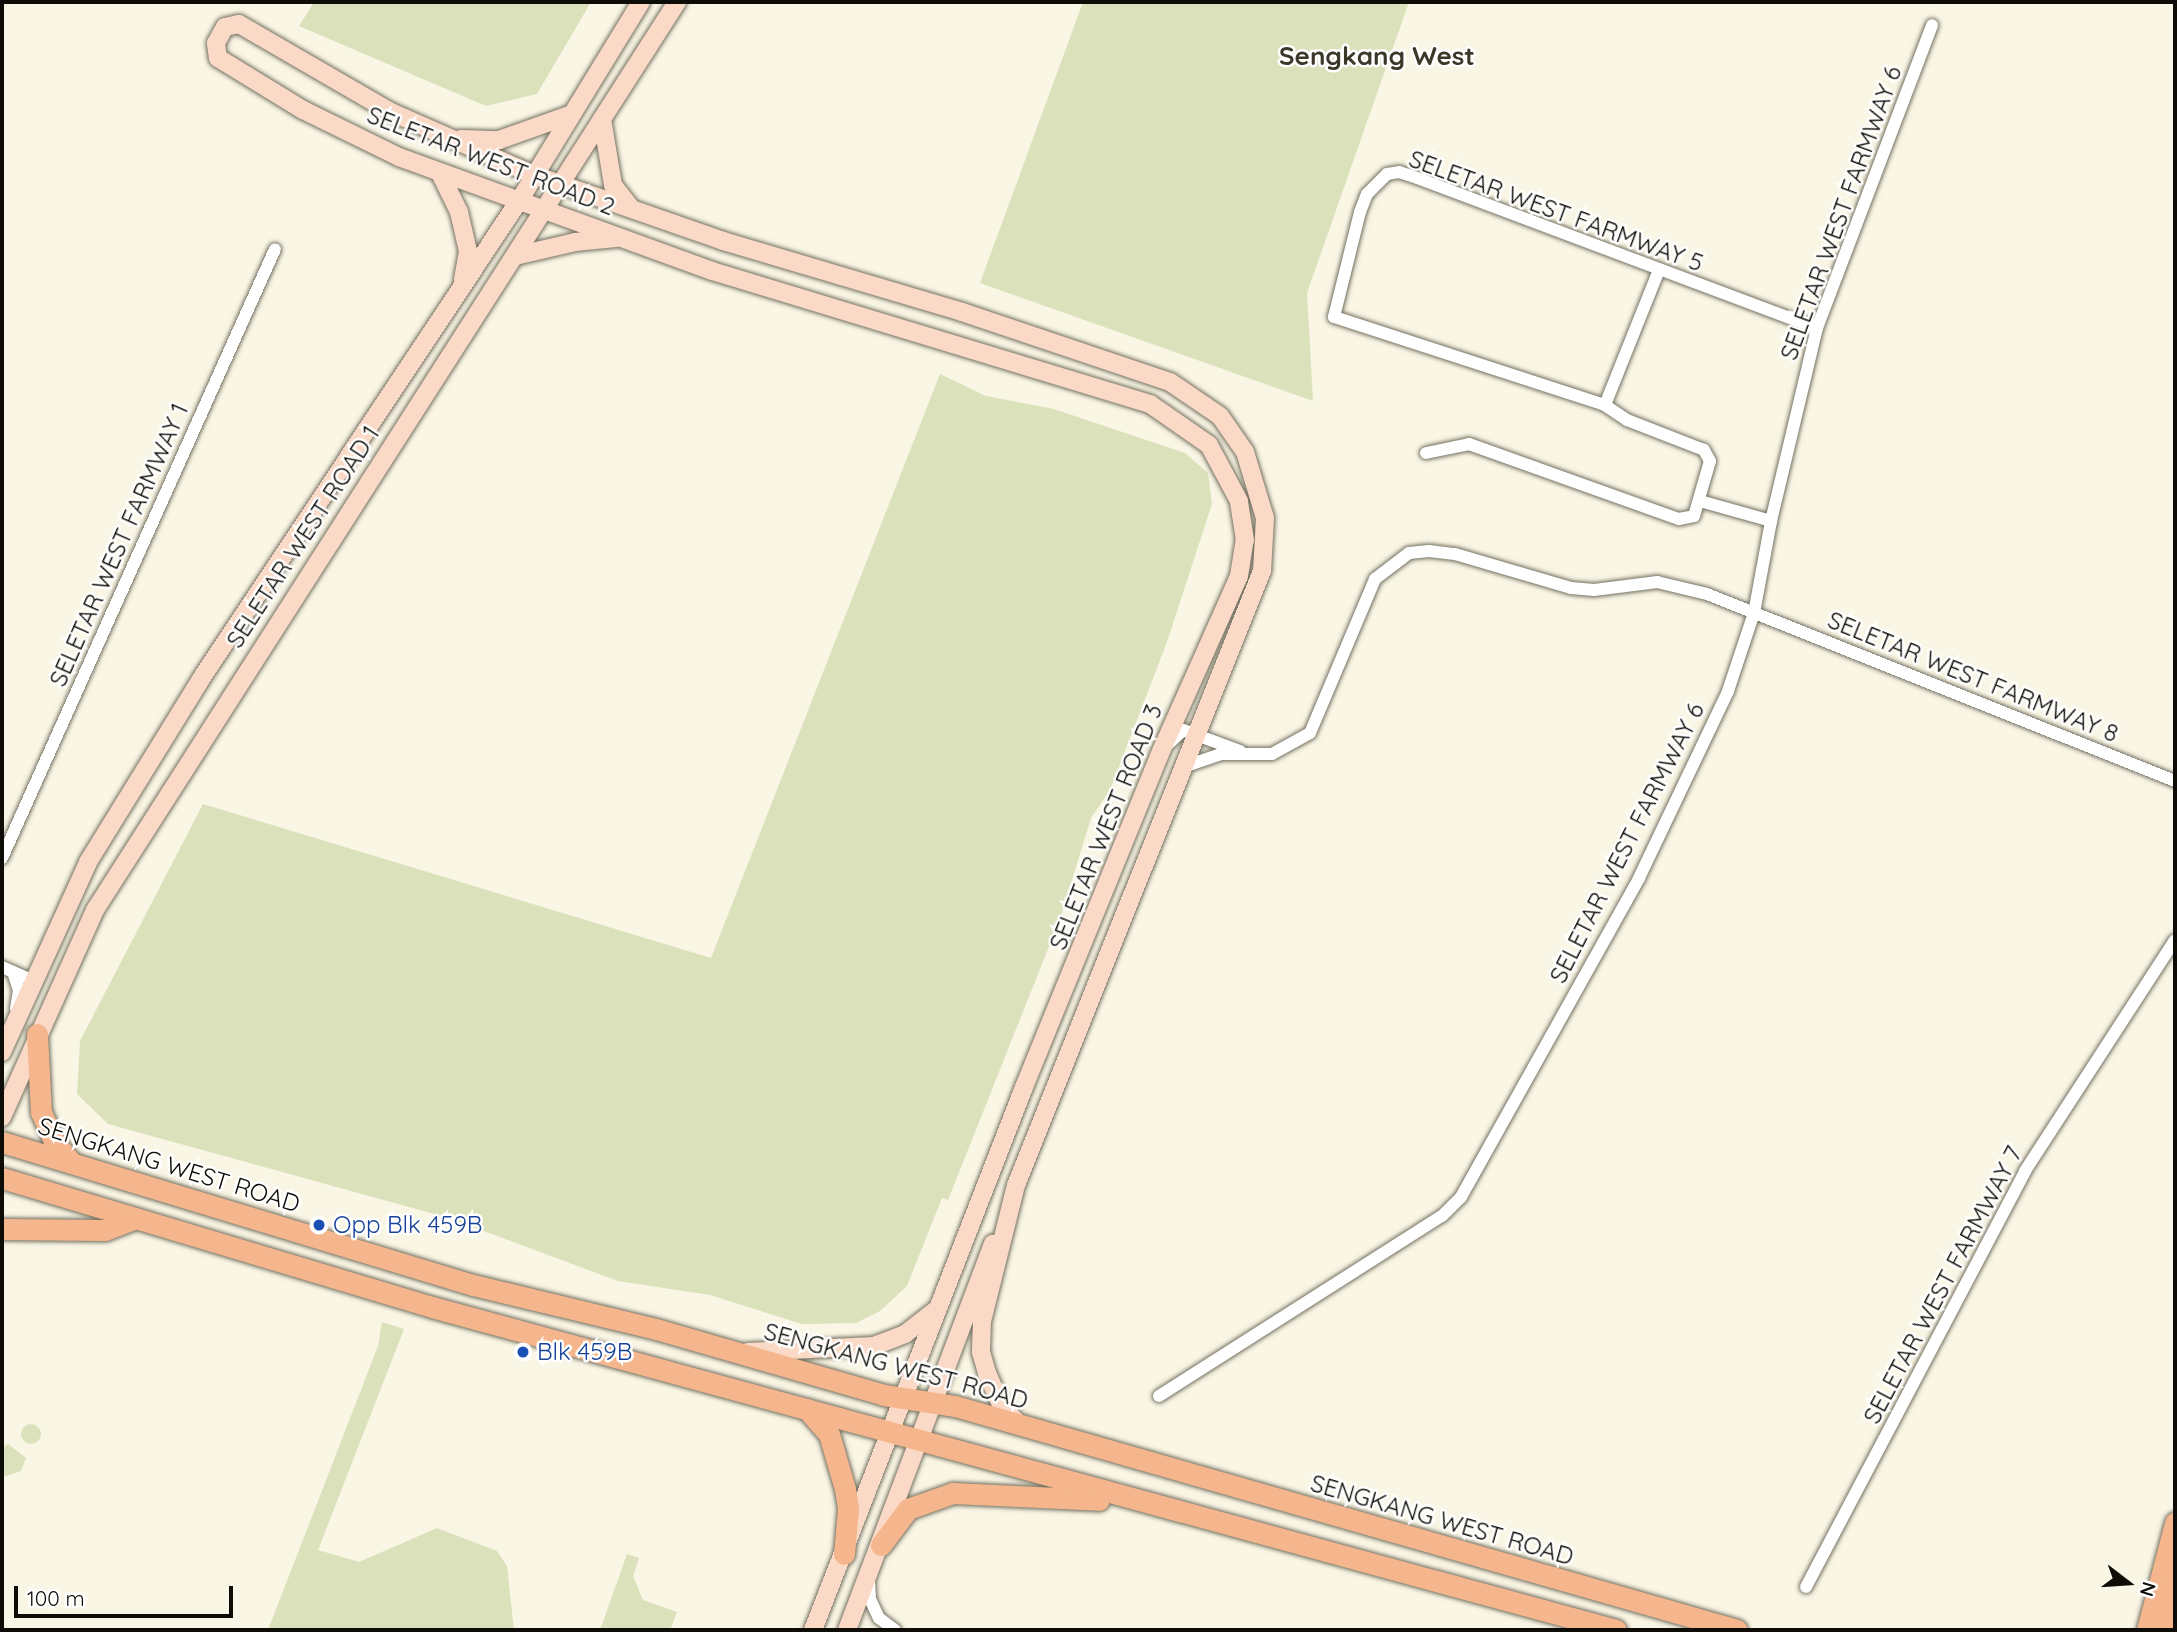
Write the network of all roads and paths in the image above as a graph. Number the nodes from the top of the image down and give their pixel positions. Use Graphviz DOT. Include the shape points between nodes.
graph roads {
  1 [pos="640,2"];
  2 [pos="677,2"];
  3 [pos="1932,25"];
  4 [pos="572,114"];
  5 [pos="602,119"];
  6 [pos="451,139"];
  7 [pos="440,173"];
  8 [pos="534,175"];
  9 [pos="560,184"];
  10 [pos="519,201"];
  11 [pos="631,208"];
  12 [pos="544,209"];
  13 [pos="619,238"];
  14 [pos="275,250"];
  15 [pos="514,256"];
  16 [pos="1659,270"];
  17 [pos="462,287"];
  18 [pos="1817,328"];
  19 [pos="1058,345"];
  20 [pos="1045,373"];
  21 [pos="1605,405"];
  22 [pos="1426,453"];
  23 [pos="1700,501"];
  24 [pos="1771,522"];
  25 [pos="1754,613"];
  26 [pos="1198,735"];
  27 [pos="1162,749"];
  28 [pos="1247,753"];
  29 [pos="1186,766"];
  30 [pos="2175,781"];
  31 [pos="2,858"];
  32 [pos="2175,940"];
  33 [pos="7,970"];
  34 [pos="33,981"];
  35 [pos="13,1026"];
  36 [pos="37,1034"];
  37 [pos="2,1052"];
  38 [pos="2,1117"];
  39 [pos="2,1142"];
  40 [pos="73,1164"];
  41 [pos="2,1178"];
  42 [pos="1016,1185"];
  43 [pos="133,1219"];
  44 [pos="2,1229"];
  45 [pos="939,1307"];
  46 [pos="741,1352"];
  47 [pos="1159,1396"];
  48 [pos="906,1398"];
  49 [pos="932,1403"];
  50 [pos="807,1409"];
  51 [pos="1019,1424"];
  52 [pos="892,1432"];
  53 [pos="919,1439"];
  54 [pos="1164,1507"];
  55 [pos="2175,1523"];
  56 [pos="881,1545"];
  57 [pos="844,1554"];
  58 [pos="868,1576"];
  59 [pos="2175,1585"];
  60 [pos="1806,1587"];
  61 [pos="813,1630"];
  62 [pos="847,1630"];
  63 [pos="895,1630"];
  64 [pos="1616,1630"];
  65 [pos="1737,1630"];
  66 [pos="2147,1630"];
  67 [pos="2163,1630"];
  1 -- 4 [label="main road, SELETAR WEST ROAD 1"];
  2 -- 5 [label="main road, SELETAR WEST ROAD 1"];
  3 -- 18 [label="street, SELETAR WEST FARMWAY 6"];
  4 -- 6 [label="main road" via="499,140"];
  4 -- 8 [label="main road, SELETAR WEST ROAD 1"];
  5 -- 9 [label="main road, SELETAR WEST ROAD 1"];
  5 -- 11 [label="main road" via="613,185"];
  6 -- 7 [label="main road, SELETAR WEST ROAD 2" via="329,79 239,24 225,27 216,43 218,58 303,110"];
  6 -- 8 [label="main road, SELETAR WEST ROAD 2"];
  7 -- 10 [label="main road, SELETAR WEST ROAD 2"];
  7 -- 17 [label="main road" via="459,212 468,251"];
  8 -- 9 [label="main road, SELETAR WEST ROAD 2"];
  8 -- 10 [label="main road, SELETAR WEST ROAD 1"];
  9 -- 11 [label="main road, SELETAR WEST ROAD 2"];
  9 -- 12 [label="main road, SELETAR WEST ROAD 1"];
  10 -- 12 [label="main road, SELETAR WEST ROAD 2"];
  10 -- 17 [label="main road, SELETAR WEST ROAD 1"];
  11 -- 19 [label="main road, SELETAR WEST ROAD 2"];
  12 -- 13 [label="main road, SELETAR WEST ROAD 2"];
  12 -- 15 [label="main road, SELETAR WEST ROAD 1"];
  13 -- 15 [label="main road"];
  13 -- 20 [label="main road, SELETAR WEST ROAD 2"];
  14 -- 31 [label="street, SELETAR WEST FARMWAY 1"];
  15 -- 36 [label="main road, SELETAR WEST ROAD 1" via="95,910"];
  16 -- 18 [label="street, SELETAR WEST FARMWAY 5"];
  16 -- 21 [label="street"];
  16 -- 21 [label="street, SELETAR WEST FARMWAY 5" via="1399,172 1387,174 1367,194 1347,252 1334,317"];
  17 -- 34 [label="main road, SELETAR WEST ROAD 1" via="201,678 88,862"];
  18 -- 24 [label="street, SELETAR WEST FARMWAY 6"];
  19 -- 26 [label="main road, SELETAR WEST ROAD 3" via="1186,389 1220,416 1255,474 1265,518 1265,558"];
  20 -- 27 [label="main road, SELETAR WEST ROAD 3" via="1150,404 1189,427 1209,445 1238,501 1245,540 1239,576"];
  21 -- 23 [label="street" via="1627,421 1704,450 1710,461"];
  22 -- 23 [label="street" via="1469,444 1679,519 1694,516"];
  23 -- 24 [label="street"];
  24 -- 25 [label="street, SELETAR WEST FARMWAY 6"];
  25 -- 28 [label="street, SELETAR WEST FARMWAY 8" via="1707,594 1657,582 1594,590 1571,588 1455,554 1409,553 1375,579 1362,602 1310,733 1272,754"];
  25 -- 30 [label="street, SELETAR WEST FARMWAY 8"];
  25 -- 47 [label="street, SELETAR WEST FARMWAY 6" via="1728,691 1687,785 1461,1198 1442,1216"];
  26 -- 27 [label="street" via="1183,730"];
  26 -- 28 [label="street"];
  26 -- 29 [label="main road, SELETAR WEST ROAD 3"];
  27 -- 45 [label="main road, SELETAR WEST ROAD 3"];
  28 -- 29 [label="street, SELETAR WEST FARMWAY 8" via="1221,754"];
  29 -- 42 [label="main road, SELETAR WEST ROAD 3"];
  32 -- 60 [label="street, SELETAR WEST FARMWAY 7" via="2025,1171"];
  33 -- 34 [label="street"];
  33 -- 35 [label="street" via="19,990"];
  34 -- 35 [label="main road, SELETAR WEST ROAD 1"];
  35 -- 37 [label="main road, SELETAR WEST ROAD 1"];
  36 -- 38 [label="main road, SELETAR WEST ROAD 1"];
  36 -- 40 [label="main road" via="41,1112 55,1143"];
  39 -- 40 [label="main road, SENGKANG WEST ROAD"];
  40 -- 46 [label="main road, SENGKANG WEST ROAD" via="473,1285"];
  41 -- 43 [label="main road"];
  42 -- 49 [label="main road, SELETAR WEST ROAD 3"];
  42 -- 51 [label="main road, SELETAR WEST ROAD 3" via="982,1321 981,1352 1002,1407"];
  43 -- 44 [label="main road" via="105,1230"];
  43 -- 50 [label="main road" via="314,1274"];
  45 -- 46 [label="main road" via="905,1334 874,1346"];
  45 -- 48 [label="main road, SELETAR WEST ROAD 3"];
  46 -- 48 [label="main road, SENGKANG WEST ROAD"];
  48 -- 49 [label="main road, SENGKANG WEST ROAD"];
  48 -- 52 [label="main road, SELETAR WEST ROAD 3"];
  49 -- 51 [label="main road, SENGKANG WEST ROAD"];
  49 -- 53 [label="main road, SELETAR WEST ROAD 3"];
  50 -- 52 [label="main road"];
  50 -- 57 [label="main road" via="829,1434 845,1489"];
  51 -- 65 [label="main road, SENGKANG WEST ROAD"];
  52 -- 53 [label="main road"];
  52 -- 57 [label="main road, SELETAR WEST ROAD 3"];
  53 -- 54 [label="main road"];
  53 -- 56 [label="main road, SELETAR WEST ROAD 3"];
  54 -- 56 [label="main road" via="1046,1494 953,1493 908,1510"];
  54 -- 64 [label="main road"];
  55 -- 66 [label="main road"];
  56 -- 58 [label="main road, SELETAR WEST ROAD 3"];
  57 -- 61 [label="main road, SELETAR WEST ROAD 3"];
  58 -- 62 [label="main road, SELETAR WEST ROAD 3"];
  58 -- 63 [label="street" via="870,1599 879,1618"];
  59 -- 67 [label="main road"];
}
